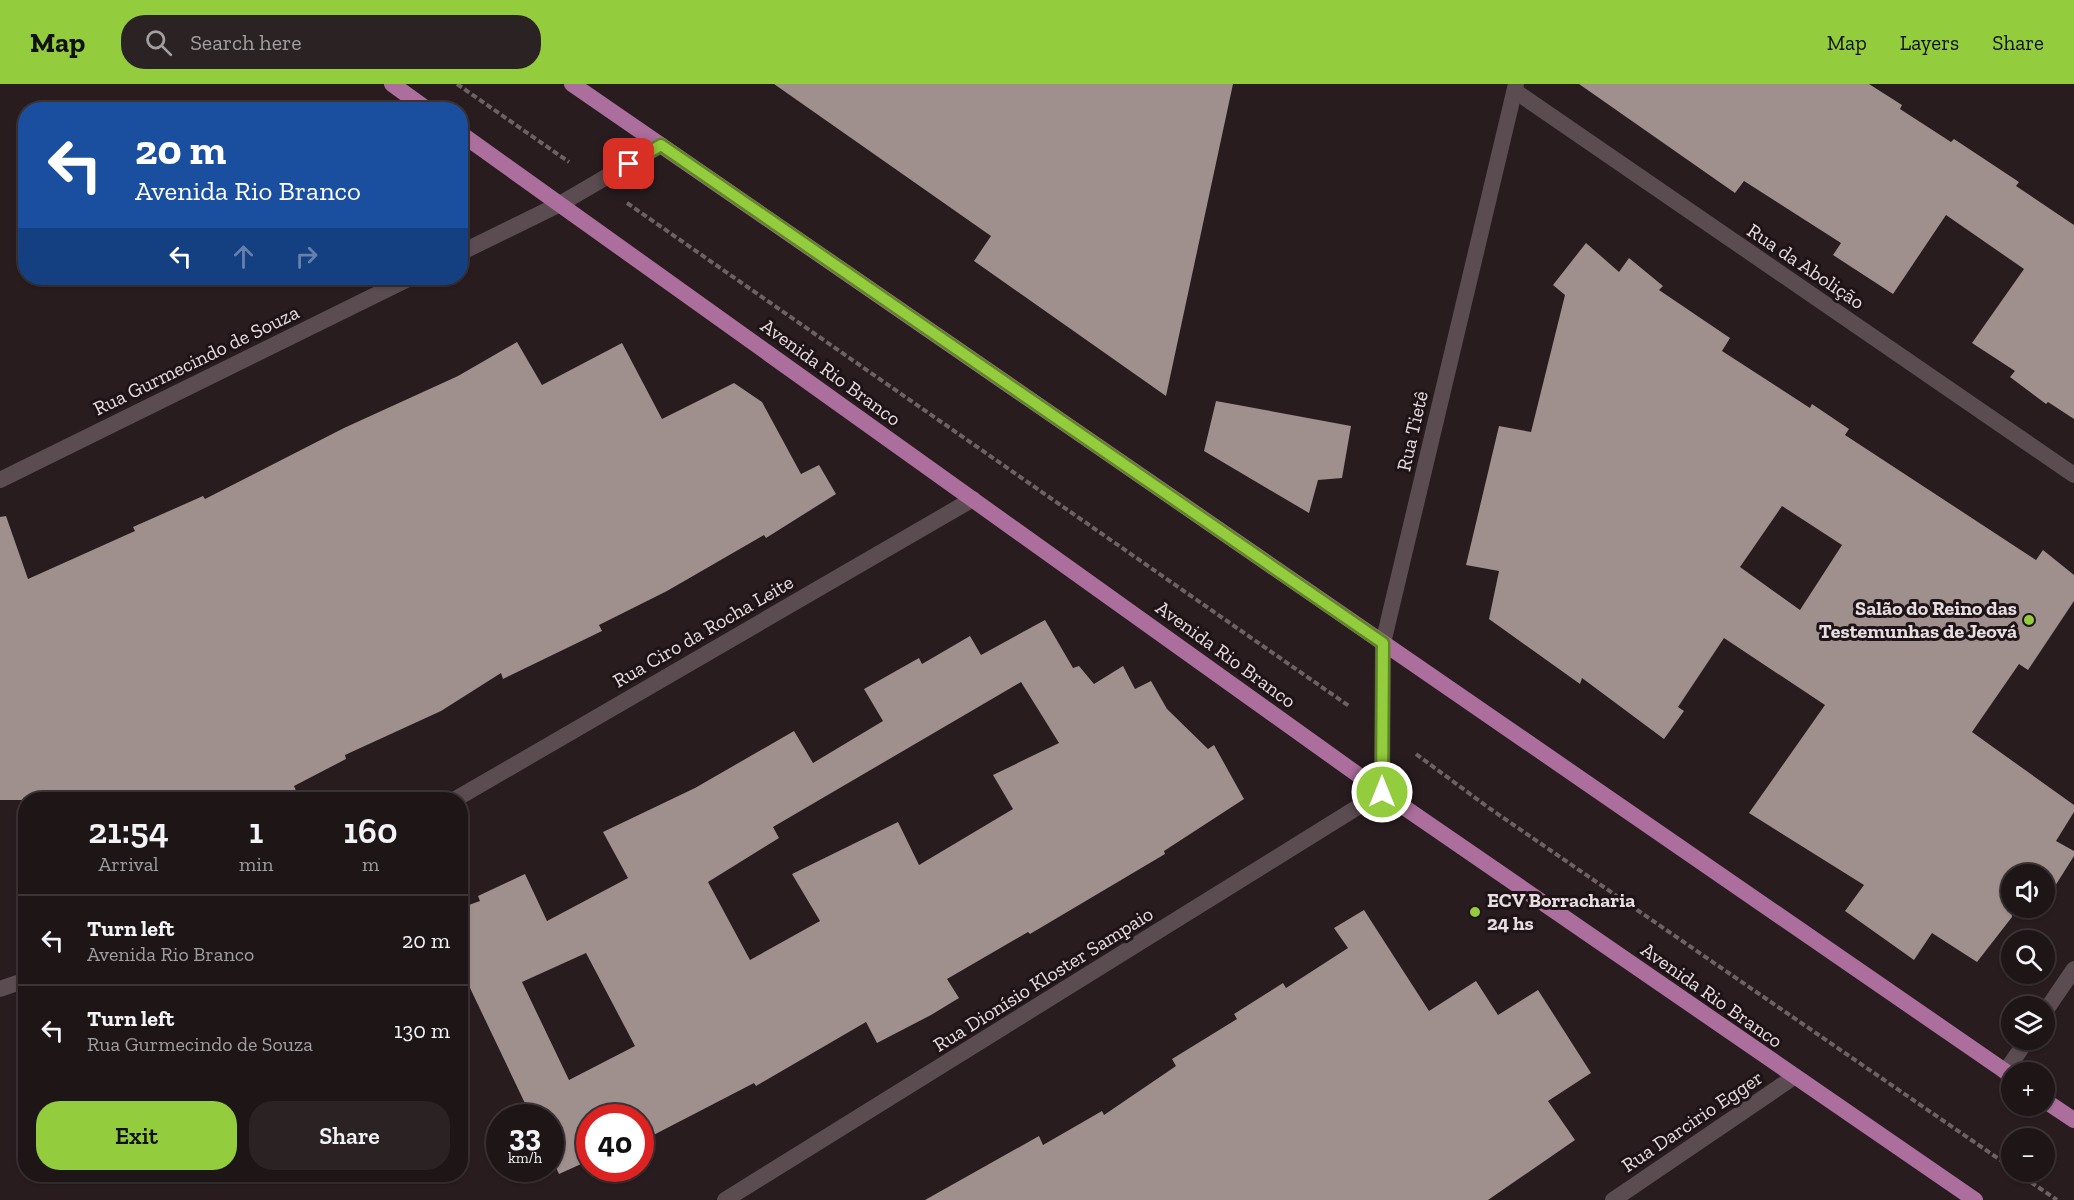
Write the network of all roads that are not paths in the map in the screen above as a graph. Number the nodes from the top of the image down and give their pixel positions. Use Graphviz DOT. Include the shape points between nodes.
graph roads {
  1 [pos="392,84"];
  2 [pos="572,84"];
  3 [pos="1516,87"];
  4 [pos="417,102"];
  5 [pos="468,139"];
  6 [pos="661,145"];
  7 [pos="560,204"];
  8 [pos="468,249"];
  9 [pos="396,285"];
  10 [pos="2074,475"];
  11 [pos="0,480"];
  12 [pos="974,499"];
  13 [pos="1383,643"];
  14 [pos="468,792"];
  15 [pos="1382,792"];
  16 [pos="2074,969"];
  17 [pos="18,983"];
  18 [pos="0,989"];
  19 [pos="2055,997"];
  20 [pos="2001,1069"];
  21 [pos="1794,1077"];
  22 [pos="2055,1107"];
  23 [pos="2074,1120"];
  24 [pos="725,1200"];
  25 [pos="1613,1200"];
  26 [pos="1975,1200"];
  1 -- 4 [label="main road"];
  2 -- 6 [label="main road"];
  3 -- 10 [label="street, Rua da Abolição"];
  3 -- 13 [label="street, Rua Tietê"];
  5 -- 7 [label="main road, Avenida Rio Branco"];
  6 -- 7 [label="street"];
  6 -- 13 [label="main road"];
  7 -- 8 [label="street"];
  7 -- 12 [label="main road, Avenida Rio Branco"];
  9 -- 11 [label="street, Rua Gurmecindo de Souza"];
  12 -- 14 [label="street, Rua Ciro da Rocha Leite"];
  12 -- 15 [label="main road, Avenida Rio Branco"];
  13 -- 15 [label="street, Rua Tietê"];
  13 -- 20 [label="main road"];
  15 -- 21 [label="main road, Avenida Rio Branco"];
  15 -- 24 [label="street, Rua Dionísio Kloster Sampaio"];
  16 -- 19 [label="street"];
  17 -- 18 [label="street"];
  21 -- 25 [label="street, Rua Darcirio Egger"];
  21 -- 26 [label="main road, Avenida Rio Branco"];
  22 -- 23 [label="main road"];
}
